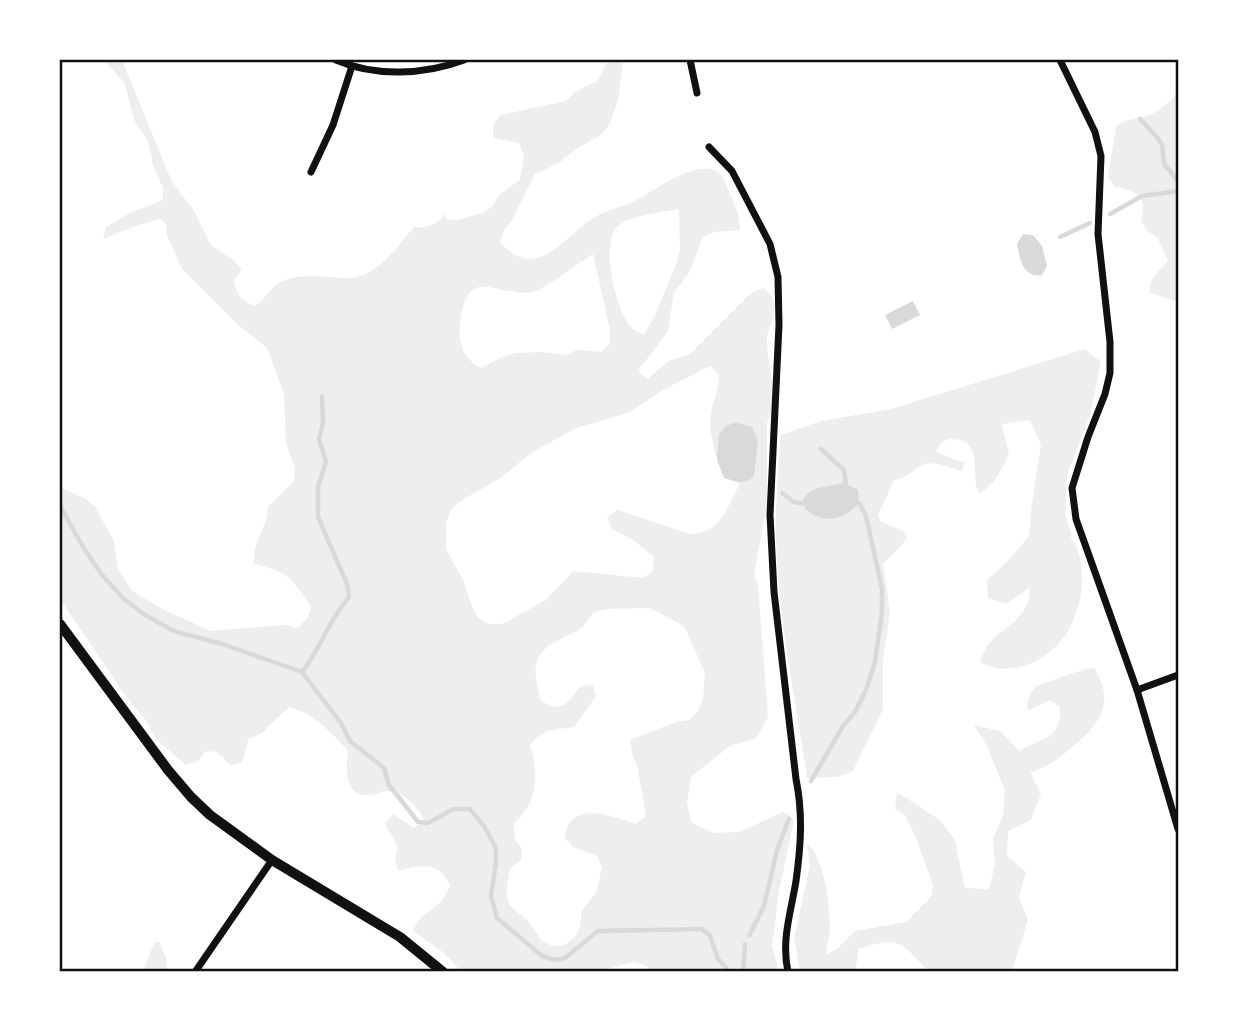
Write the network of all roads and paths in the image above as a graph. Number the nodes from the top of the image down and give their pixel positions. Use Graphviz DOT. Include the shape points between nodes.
graph roads {
  1 [pos="336,60"];
  2 [pos="464,60"];
  3 [pos="690,60"];
  4 [pos="1060,60"];
  5 [pos="352,66"];
  6 [pos="697,93"];
  7 [pos="709,147"];
  8 [pos="311,172"];
  9 [pos="60,624"];
  10 [pos="1178,675"];
  11 [pos="1137,690"];
  12 [pos="1178,829"];
  13 [pos="272,860"];
  14 [pos="195,971"];
  15 [pos="443,971"];
  16 [pos="788,971"];
  1 -- 5 [label="street"];
  2 -- 5 [label="street" via="422,71"];
  3 -- 6 [label="street"];
  4 -- 11 [label="street" via="1095,132 1101,156 1098,234 1110,342 1105,394 1072,488 1076,519"];
  5 -- 8 [label="street" via="333,125"];
  7 -- 16 [label="street" via="732,171 770,244 778,276 771,515 774,592 802,808 786,931"];
  9 -- 13 [label="street" via="191,796"];
  10 -- 11 [label="street"];
  11 -- 12 [label="street"];
  13 -- 14 [label="street"];
  13 -- 15 [label="street" via="390,930"];
}
